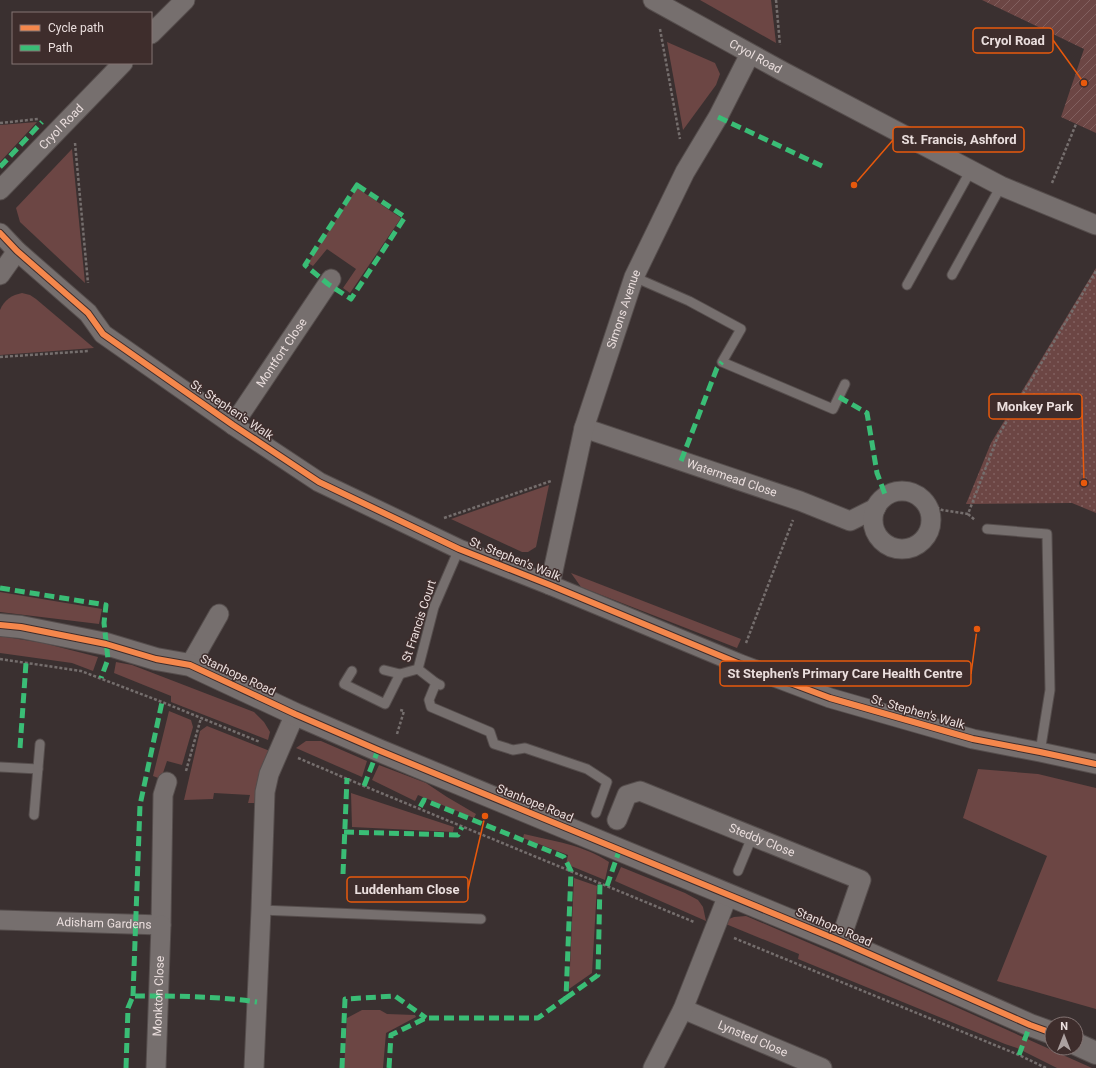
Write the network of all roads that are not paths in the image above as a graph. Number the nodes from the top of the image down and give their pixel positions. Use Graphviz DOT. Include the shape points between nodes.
graph roads {
  1 [pos="185,0"];
  2 [pos="653,0"];
  3 [pos="152,33"];
  4 [pos="750,54"];
  5 [pos="122,64"];
  6 [pos="971,170"];
  7 [pos="1001,186"];
  8 [pos="0,190"];
  9 [pos="1096,225"];
  10 [pos="0,233"];
  11 [pos="16,251"];
  12 [pos="0,275"];
  13 [pos="952,275"];
  14 [pos="634,277"];
  15 [pos="331,279"];
  16 [pos="908,285"];
  17 [pos="845,384"];
  18 [pos="233,426"];
  19 [pos="584,428"];
  20 [pos="876,508"];
  21 [pos="987,529"];
  22 [pos="459,549"];
  23 [pos="550,585"];
  24 [pos="219,614"];
  25 [pos="0,625"];
  26 [pos="190,665"];
  27 [pos="418,669"];
  28 [pos="384,670"];
  29 [pos="352,672"];
  30 [pos="400,674"];
  31 [pos="295,714"];
  32 [pos="40,744"];
  33 [pos="1040,752"];
  34 [pos="1096,764"];
  35 [pos="0,767"];
  36 [pos="38,769"];
  37 [pos="167,782"];
  38 [pos="596,813"];
  39 [pos="34,815"];
  40 [pos="617,820"];
  41 [pos="752,837"];
  42 [pos="738,871"];
  43 [pos="728,895"];
  44 [pos="261,910"];
  45 [pos="481,919"];
  46 [pos="0,920"];
  47 [pos="161,925"];
  48 [pos="840,941"];
  49 [pos="683,1009"];
  50 [pos="1044,1030"];
  51 [pos="1084,1048"];
  52 [pos="1096,1053"];
  53 [pos="156,1068"];
  54 [pos="254,1068"];
  55 [pos="653,1068"];
  56 [pos="822,1068"];
  1 -- 3 [label="street"];
  2 -- 4 [label="street, Cryol Road"];
  4 -- 6 [label="street, Cryol Road"];
  4 -- 14 [label="street, Simons Avenue" via="718,117 685,172"];
  5 -- 8 [label="street, Cryol Road"];
  6 -- 7 [label="street, Cryol Road"];
  6 -- 16 [label="lane"];
  7 -- 9 [label="street, Cryol Road"];
  7 -- 13 [label="lane"];
  10 -- 11 [label="street, St. Stephen's Walk"];
  11 -- 12 [label="street"];
  11 -- 18 [label="street, St. Stephen's Walk" via="88,313 103,334"];
  14 -- 17 [label="lane" via="688,301 741,329 722,362 833,409"];
  14 -- 19 [label="street, Simons Avenue"];
  15 -- 18 [label="street, Montfort Close"];
  18 -- 22 [label="street, St. Stephen's Walk" via="319,482"];
  19 -- 20 [label="street, Watermead Close" via="800,501 850,521"];
  19 -- 23 [label="street, Simons Avenue"];
  20 -- 20 [label="street" via="873,517 874,527 884,543 893,548 912,547 927,535 931,525 928,508 923,500 911,493 897,492 889,495 881,500"];
  21 -- 33 [label="lane" via="1047,534 1050,690"];
  22 -- 23 [label="street, St. Stephen's Walk"];
  22 -- 27 [label="lane, St Francis Court" via="434,607"];
  23 -- 33 [label="street, St. Stephen's Walk" via="740,664 837,700 973,739"];
  24 -- 26 [label="street"];
  25 -- 26 [label="street, Stanhope Road" via="106,644 156,659"];
  26 -- 31 [label="street, Stanhope Road"];
  27 -- 30 [label="lane, St Francis Court"];
  27 -- 38 [label="lane" via="439,684 429,700 431,707 490,732 494,744 513,750 525,748 587,769 607,782"];
  28 -- 30 [label="lane, St Francis Court"];
  29 -- 30 [label="lane" via="344,684 385,704"];
  31 -- 43 [label="street, Stanhope Road"];
  31 -- 44 [label="street" via="269,774 265,792"];
  32 -- 36 [label="lane"];
  33 -- 34 [label="street, St. Stephen's Walk"];
  35 -- 36 [label="lane"];
  36 -- 39 [label="lane"];
  37 -- 47 [label="street, Adisham Gardens" via="164,795"];
  40 -- 41 [label="street, Steddy Close" via="627,795 640,791"];
  41 -- 42 [label="lane"];
  41 -- 48 [label="street, Steddy Close" via="861,880"];
  43 -- 48 [label="street, Stanhope Road"];
  43 -- 49 [label="street"];
  44 -- 45 [label="lane"];
  44 -- 54 [label="street"];
  46 -- 47 [label="street, Adisham Gardens"];
  47 -- 53 [label="street, Monkton Close"];
  48 -- 50 [label="street, Stanhope Road"];
  49 -- 55 [label="street"];
  49 -- 56 [label="street, Lynsted Close"];
  51 -- 52 [label="street"];
}
